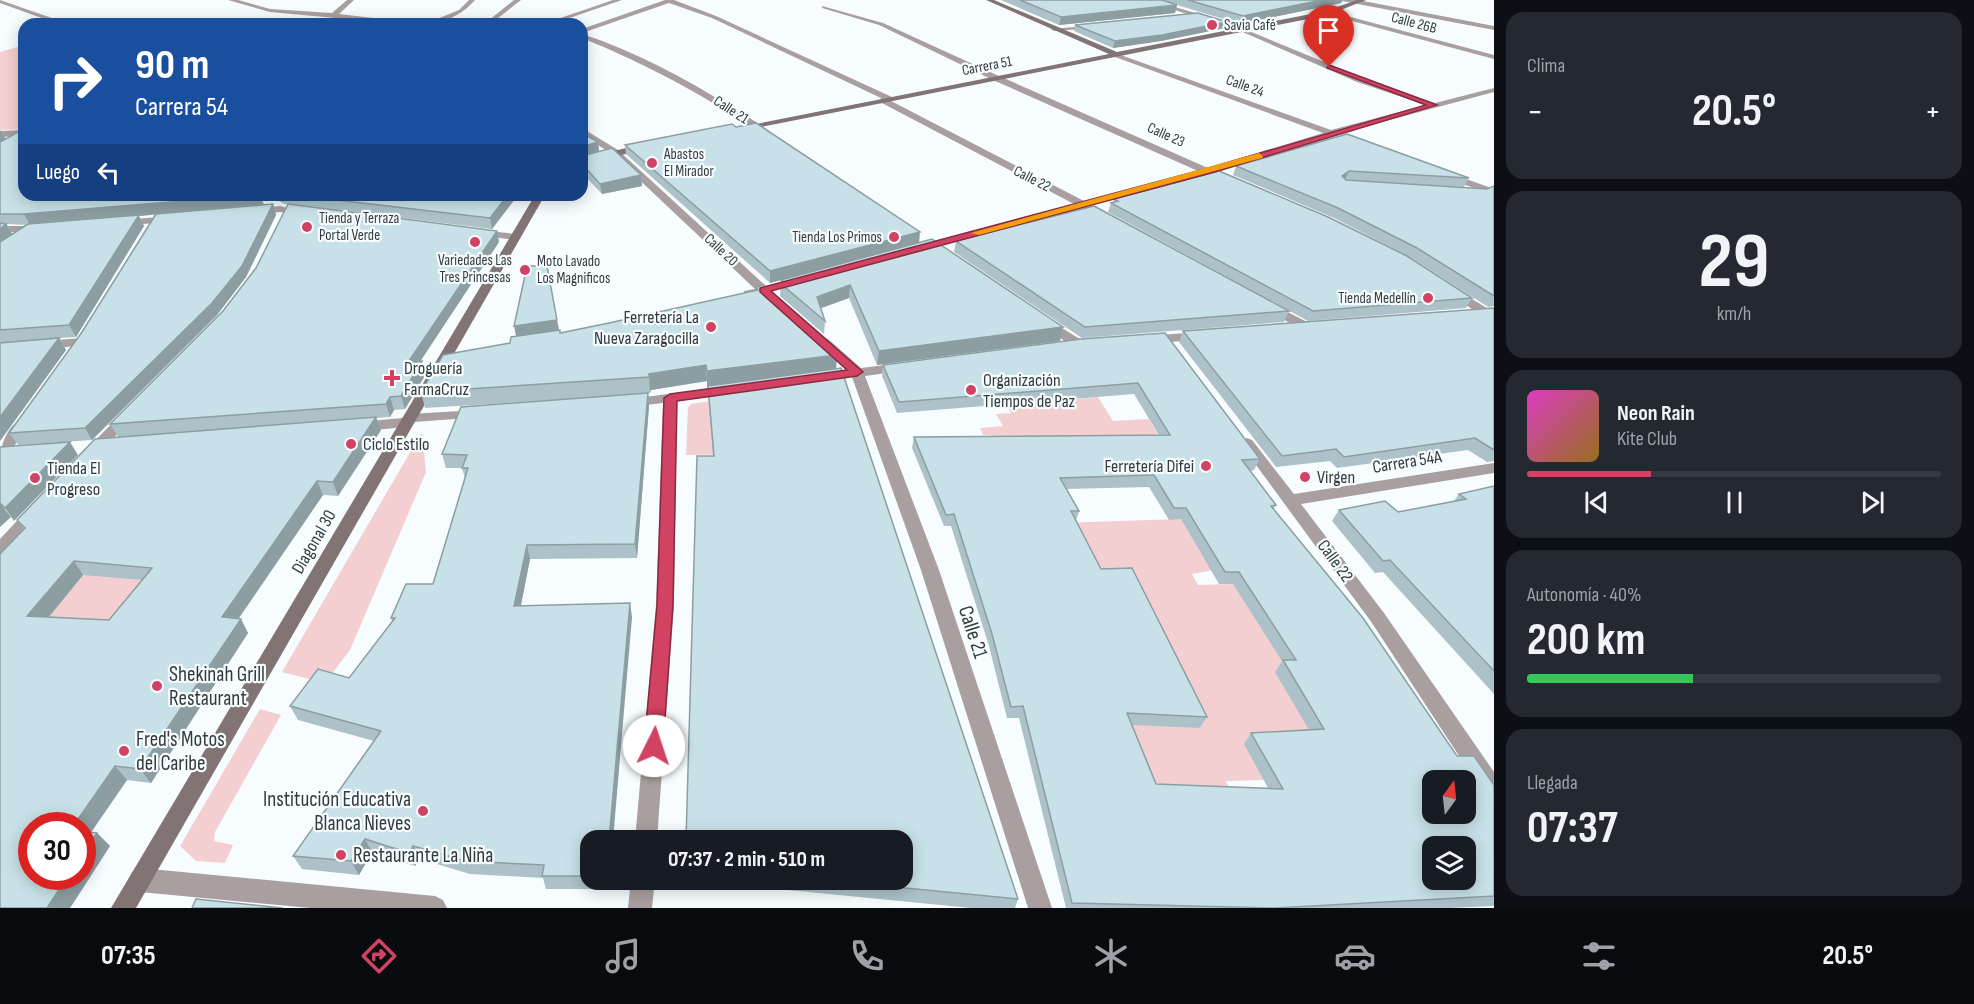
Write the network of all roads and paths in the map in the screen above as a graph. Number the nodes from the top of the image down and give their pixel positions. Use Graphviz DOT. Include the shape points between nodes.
graph roads {
  1 [pos="231,0"];
  2 [pos="351,0"];
  3 [pos="472,0"];
  4 [pos="518,0"];
  5 [pos="619,0"];
  6 [pos="670,0"];
  7 [pos="989,0"];
  8 [pos="1146,0"];
  9 [pos="1340,0"];
  10 [pos="0,1"];
  11 [pos="1177,2"];
  12 [pos="1359,2"];
  13 [pos="1161,4"];
  14 [pos="824,7"];
  15 [pos="1328,14"];
  16 [pos="335,15"];
  17 [pos="1196,15"];
  18 [pos="47,18"];
  19 [pos="373,18"];
  20 [pos="443,18"];
  21 [pos="495,18"];
  22 [pos="564,18"];
  23 [pos="1178,18"];
  24 [pos="1105,25"];
  25 [pos="1494,28"];
  26 [pos="588,29"];
  27 [pos="1054,29"];
  28 [pos="1244,30"];
  29 [pos="588,38"];
  30 [pos="1118,55"];
  31 [pos="1494,57"];
  32 [pos="996,78"];
  33 [pos="1494,90"];
  34 [pos="886,100"];
  35 [pos="1433,105"];
  36 [pos="755,125"];
  37 [pos="732,129"];
  38 [pos="1332,133"];
  39 [pos="0,134"];
  40 [pos="18,134"];
  41 [pos="588,135"];
  42 [pos="18,138"];
  43 [pos="775,138"];
  44 [pos="1353,141"];
  45 [pos="6,146"];
  46 [pos="650,146"];
  47 [pos="615,152"];
  48 [pos="588,160"];
  49 [pos="1208,171"];
  50 [pos="1440,173"];
  51 [pos="1229,180"];
  52 [pos="1463,192"];
  53 [pos="1494,193"];
  54 [pos="265,201"];
  55 [pos="537,201"];
  56 [pos="1088,208"];
  57 [pos="246,212"];
  58 [pos="283,215"];
  59 [pos="321,216"];
  60 [pos="177,218"];
  61 [pos="155,220"];
  62 [pos="109,224"];
  63 [pos="53,228"];
  64 [pos="0,229"];
  65 [pos="30,230"];
  66 [pos="472,232"];
  67 [pos="144,237"];
  68 [pos="516,237"];
  69 [pos="923,237"];
  70 [pos="15,241"];
  71 [pos="938,247"];
  72 [pos="910,250"];
  73 [pos="809,278"];
  74 [pos="1446,288"];
  75 [pos="764,290"];
  76 [pos="731,298"];
  77 [pos="1256,299"];
  78 [pos="780,305"];
  79 [pos="1485,315"];
  80 [pos="1040,318"];
  81 [pos="1284,329"];
  82 [pos="814,335"];
  83 [pos="1214,335"];
  84 [pos="1167,339"];
  85 [pos="1134,341"];
  86 [pos="35,346"];
  87 [pos="1055,347"];
  88 [pos="1181,357"];
  89 [pos="68,361"];
  90 [pos="915,365"];
  91 [pos="857,372"];
  92 [pos="810,379"];
  93 [pos="740,388"];
  94 [pos="670,398"];
  95 [pos="620,403"];
  96 [pos="34,408"];
  97 [pos="135,408"];
  98 [pos="495,413"];
  99 [pos="408,420"];
  100 [pos="349,427"];
  101 [pos="1239,433"];
  102 [pos="119,446"];
  103 [pos="96,448"];
  104 [pos="72,450"];
  105 [pos="25,453"];
  106 [pos="0,454"];
  107 [pos="80,465"];
  108 [pos="1494,468"];
  109 [pos="48,499"];
  110 [pos="1291,500"];
  111 [pos="0,550"];
  112 [pos="1494,790"];
  113 [pos="647,830"];
  114 [pos="140,880"];
  115 [pos="642,890"];
  116 [pos="123,908"];
  117 [pos="435,908"];
  118 [pos="640,908"];
  119 [pos="1040,908"];
  1 -- 16 [label="street" via="276,11"];
  2 -- 16 [label="street"];
  3 -- 20 [label="street" via="461,11"];
  4 -- 21 [label="street"];
  5 -- 22 [label="street"];
  6 -- 26 [label="street"];
  6 -- 34 [label="street, Calle 22" via="714,17"];
  7 -- 27 [label="street, Calle 24"];
  8 -- 13 [label="street"];
  9 -- 12 [label="street"];
  10 -- 18 [label="street"];
  11 -- 13 [label="street"];
  12 -- 15 [label="street, Carrera 51"];
  12 -- 25 [label="street"];
  13 -- 17 [label="street"];
  14 -- 32 [label="street, Calle 23" via="880,24"];
  15 -- 28 [label="street, Carrera 51"];
  15 -- 31 [label="street, Calle 26B"];
  16 -- 19 [label="street"];
  17 -- 23 [label="street"];
  17 -- 28 [label="street"];
  24 -- 27 [label="street"];
  27 -- 30 [label="street, Calle 24"];
  28 -- 30 [label="street, Carrera 51"];
  28 -- 35 [label="street" via="1360,80"];
  29 -- 36 [label="street, Calle 21" via="651,64"];
  30 -- 32 [label="street, Carrera 51"];
  30 -- 38 [label="street, Calle 24"];
  32 -- 34 [label="street, Carrera 51"];
  32 -- 49 [label="street, Calle 23"];
  33 -- 35 [label="street"];
  34 -- 36 [label="street, Carrera 51"];
  34 -- 56 [label="street, Calle 22"];
  35 -- 38 [label="street"];
  36 -- 37 [label="street, Carrera 51"];
  36 -- 43 [label="street, Calle 21"];
  38 -- 44 [label="street, Calle 24"];
  38 -- 49 [label="street"];
  39 -- 40 [label="street"];
  41 -- 47 [label="street, Calle 20"];
  42 -- 45 [label="street"];
  46 -- 47 [label="street"];
  47 -- 48 [label="street"];
  47 -- 75 [label="street, Calle 20"];
  49 -- 51 [label="street, Calle 23"];
  49 -- 56 [label="street"];
  50 -- 53 [label="street"];
  52 -- 53 [label="street"];
  54 -- 58 [label="street"];
  55 -- 68 [label="street, Diagonal 30"];
  56 -- 71 [label="street"];
  57 -- 58 [label="street"];
  58 -- 59 [label="street"];
  60 -- 61 [label="street"];
  61 -- 62 [label="street"];
  61 -- 67 [label="street"];
  63 -- 65 [label="street"];
  64 -- 65 [label="street"];
  65 -- 70 [label="street"];
  66 -- 68 [label="street"];
  68 -- 99 [label="street, Diagonal 30" via="452,354"];
  69 -- 71 [label="street"];
  71 -- 72 [label="street"];
  73 -- 75 [label="street"];
  74 -- 79 [label="street"];
  75 -- 76 [label="street"];
  75 -- 78 [label="street, Calle 20"];
  77 -- 81 [label="street" via="1313,326"];
  80 -- 87 [label="street" via="1084,344"];
  82 -- 91 [label="street"];
  83 -- 84 [label="street"];
  84 -- 85 [label="street"];
  84 -- 88 [label="street"];
  86 -- 89 [label="street" via="84,338"];
  90 -- 91 [label="street"];
  91 -- 92 [label="street"];
  91 -- 119 [label="street, Calle 21" via="930,570"];
  93 -- 94 [label="street"];
  94 -- 95 [label="street"];
  94 -- 113 [label="street" via="665,605"];
  96 -- 106 [label="street"];
  97 -- 103 [label="street"];
  98 -- 99 [label="street"];
  99 -- 100 [label="street"];
  99 -- 114 [label="street, Diagonal 30"];
  101 -- 110 [label="street, Calle 22"];
  102 -- 103 [label="street"];
  103 -- 104 [label="street"];
  103 -- 107 [label="street"];
  105 -- 106 [label="street"];
  108 -- 110 [label="street, Carrera 54A"];
  109 -- 111 [label="street"];
  110 -- 112 [label="street, Calle 22" via="1378,618"];
  114 -- 116 [label="street, Diagonal 30"];
  114 -- 117 [label="street"];
  115 -- 118 [label="street"];
}
